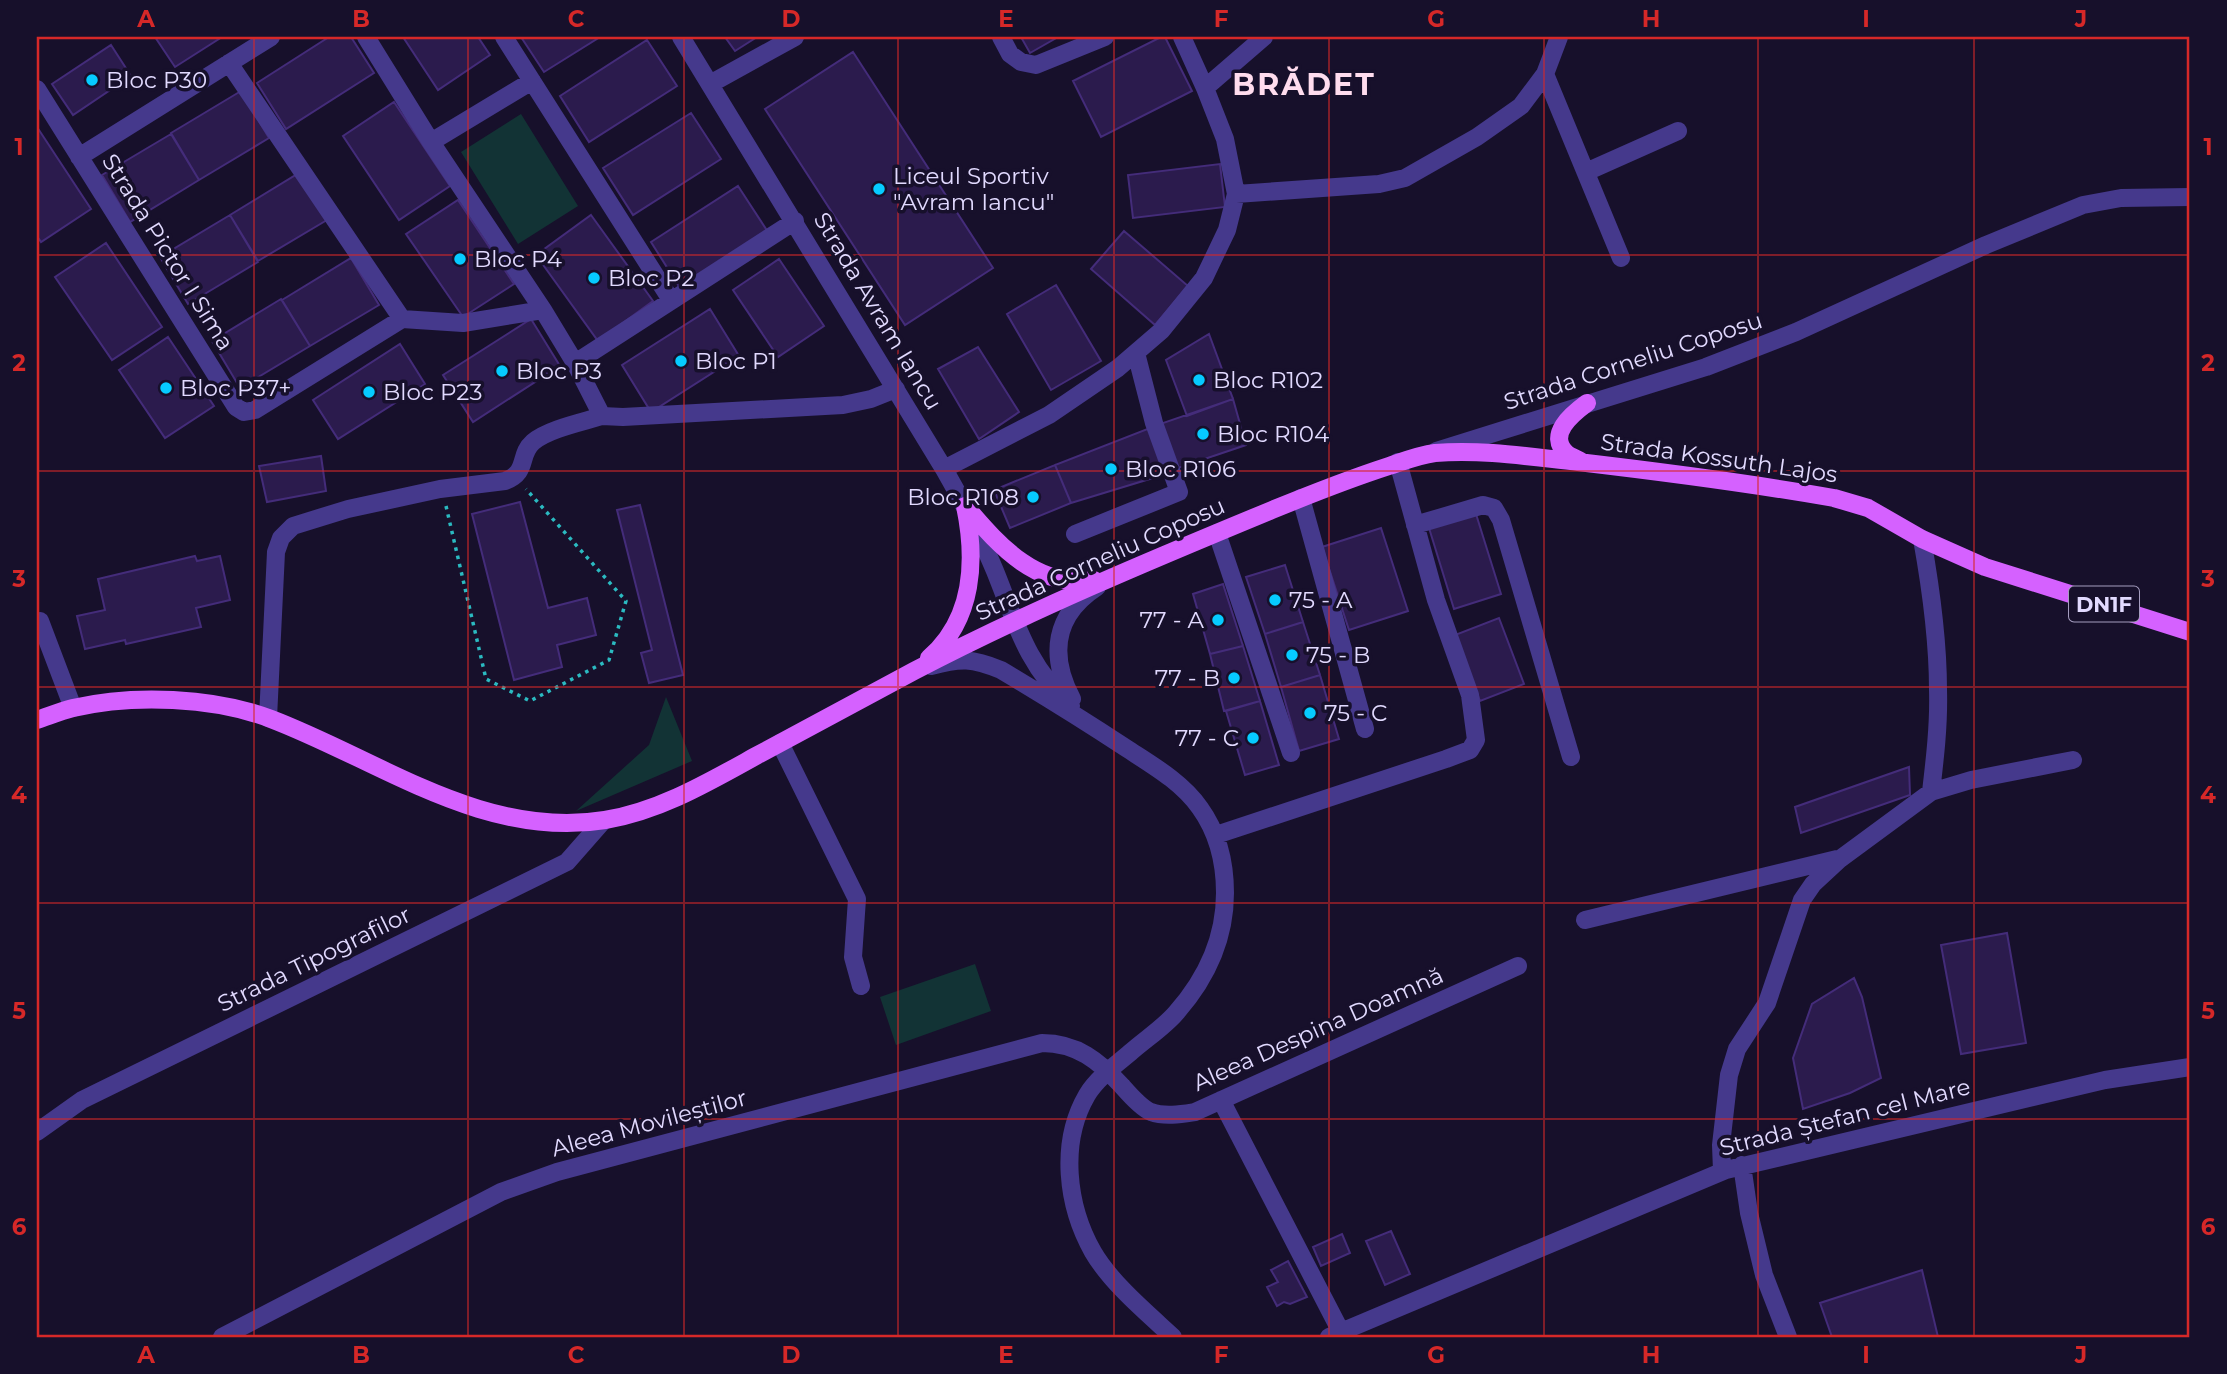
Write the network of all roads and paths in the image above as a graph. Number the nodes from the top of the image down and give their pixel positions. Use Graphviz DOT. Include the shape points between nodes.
graph roads {
  1 [pos="271,37"];
  2 [pos="366,37"];
  3 [pos="504,37"];
  4 [pos="681,37"];
  5 [pos="795,37"];
  6 [pos="1001,37"];
  7 [pos="1105,37"];
  8 [pos="1182,37"];
  9 [pos="1264,37"];
  10 [pos="1559,37"];
  11 [pos="229,63"];
  12 [pos="1545,74"];
  13 [pos="532,81"];
  14 [pos="710,84"];
  15 [pos="1205,88"];
  16 [pos="37,89"];
  17 [pos="1678,131"];
  18 [pos="431,142"];
  19 [pos="79,157"];
  20 [pos="1586,172"];
  21 [pos="1236,194"];
  22 [pos="2190,197"];
  23 [pos="795,221"];
  24 [pos="1621,258"];
  25 [pos="671,300"];
  26 [pos="543,310"];
  27 [pos="402,319"];
  28 [pos="1136,353"];
  29 [pos="575,363"];
  30 [pos="896,389"];
  31 [pos="1587,403"];
  32 [pos="602,416"];
  33 [pos="1427,454"];
  34 [pos="1398,462"];
  35 [pos="1586,463"];
  36 [pos="944,468"];
  37 [pos="515,477"];
  38 [pos="440,489"];
  39 [pos="1301,498"];
  40 [pos="965,506"];
  41 [pos="1415,525"];
  42 [pos="1217,533"];
  43 [pos="1075,534"];
  44 [pos="1922,539"];
  45 [pos="1111,577"];
  46 [pos="40,621"];
  47 [pos="1013,622"];
  48 [pos="2190,632"];
  49 [pos="915,670"];
  50 [pos="73,708"];
  51 [pos="268,718"];
  52 [pos="37,720"];
  53 [pos="1096,729"];
  54 [pos="1365,729"];
  55 [pos="780,743"];
  56 [pos="1291,753"];
  57 [pos="1571,757"];
  58 [pos="2073,760"];
  59 [pos="1931,792"];
  60 [pos="603,821"];
  61 [pos="1216,835"];
  62 [pos="1840,859"];
  63 [pos="1585,920"];
  64 [pos="1518,966"];
  65 [pos="861,986"];
  66 [pos="2190,1067"];
  67 [pos="1108,1071"];
  68 [pos="1221,1100"];
  69 [pos="38,1132"];
  70 [pos="1742,1165"];
  71 [pos="1722,1171"];
  72 [pos="1335,1335"];
  73 [pos="222,1337"];
  74 [pos="1173,1337"];
  75 [pos="1788,1337"];
  1 -- 11 [label="street"];
  2 -- 18 [label="street"];
  3 -- 13 [label="street"];
  4 -- 14 [label="street, Strada Avram Iancu"];
  5 -- 14 [label="street"];
  6 -- 7 [label="street" via="1010,54 1036,65"];
  8 -- 15 [label="street"];
  9 -- 15 [label="street"];
  10 -- 12 [label="street"];
  11 -- 19 [label="street"];
  11 -- 27 [label="street"];
  12 -- 20 [label="street"];
  12 -- 21 [label="street" via="1521,106 1405,178 1379,184"];
  13 -- 18 [label="street"];
  13 -- 25 [label="street"];
  14 -- 23 [label="street, Strada Avram Iancu"];
  15 -- 21 [label="street" via="1225,139"];
  16 -- 19 [label="street, Strada Pictor I Sima"];
  17 -- 20 [label="street"];
  18 -- 26 [label="street"];
  19 -- 27 [label="street, Strada Pictor I Sima" via="236,407 244,412 255,410"];
  20 -- 24 [label="street"];
  21 -- 28 [label="street" via="1227,230 1204,278 1161,331"];
  22 -- 31 [label="street, Strada Corneliu Coposu" via="2121,198 2083,205 1796,332 1706,367"];
  23 -- 25 [label="street"];
  23 -- 30 [label="street, Strada Avram Iancu"];
  25 -- 29 [label="street"];
  26 -- 27 [label="street" via="463,323"];
  26 -- 29 [label="street"];
  28 -- 36 [label="street" via="1049,415"];
  28 -- 43 [label="street" via="1179,492"];
  29 -- 32 [label="street"];
  30 -- 32 [label="street" via="844,405"];
  30 -- 36 [label="street, Strada Avram Iancu"];
  31 -- 33 [label="street, Strada Corneliu Coposu"];
  31 -- 35 [label="main road" via="1569,416 1560,431 1567,454"];
  32 -- 37 [label="street" via="539,437 529,445"];
  33 -- 34 [label="main road, Strada Corneliu Coposu"];
  33 -- 35 [label="main road, Strada Kossuth Lajos" via="1476,452"];
  34 -- 39 [label="main road, Strada Corneliu Coposu"];
  34 -- 41 [label="street"];
  35 -- 44 [label="main road, Strada Kossuth Lajos" via="1834,498 1868,508"];
  36 -- 40 [label="street, Strada Avram Iancu"];
  37 -- 38 [label="street"];
  37 -- 38 [label="path" via="626,601 609,660 530,701 486,680"];
  38 -- 51 [label="street" via="348,509 293,526 281,538 276,552"];
  39 -- 42 [label="main road, Strada Corneliu Coposu"];
  39 -- 54 [label="street"];
  40 -- 45 [label="main road" via="993,539 1038,572 1083,582"];
  40 -- 47 [label="street, Strada Avram Iancu"];
  40 -- 49 [label="main road" via="971,565 962,611 951,634"];
  41 -- 57 [label="street" via="1483,505 1494,508"];
  41 -- 61 [label="street" via="1470,695 1476,740 1472,747"];
  42 -- 45 [label="main road, Strada Corneliu Coposu"];
  42 -- 56 [label="street"];
  44 -- 48 [label="main road, Strada Kossuth Lajos / DN1F" via="1985,567"];
  44 -- 59 [label="street" via="1932,598 1938,688"];
  45 -- 47 [label="main road, Strada Corneliu Coposu"];
  45 -- 53 [label="street" via="1071,610 1059,641 1062,680"];
  46 -- 50 [label="street"];
  47 -- 49 [label="main road, Strada Corneliu Coposu"];
  47 -- 53 [label="street, Strada Avram Iancu" via="1041,673"];
  49 -- 53 [label="street" via="962,659 979,661"];
  49 -- 55 [label="main road, Strada Corneliu Coposu"];
  50 -- 51 [label="main road, Strada Corneliu Coposu" via="125,701 194,702"];
  50 -- 52 [label="main road, Strada Corneliu Coposu"];
  51 -- 60 [label="main road, Strada Corneliu Coposu" via="480,809 558,824"];
  53 -- 61 [label="street" via="1167,775 1199,807"];
  55 -- 60 [label="main road, Strada Corneliu Coposu" via="687,793"];
  55 -- 65 [label="street" via="857,899 853,957"];
  58 -- 59 [label="street"];
  59 -- 62 [label="street"];
  60 -- 69 [label="street, Strada Tipografilor" via="568,862 82,1100"];
  61 -- 67 [label="street" via="1225,874 1225,908 1219,942 1205,973 1176,1013"];
  62 -- 63 [label="street"];
  62 -- 71 [label="street" via="1802,900 1767,1003 1737,1049 1724,1110"];
  64 -- 68 [label="street, Aleea Despina Doamnă"];
  66 -- 70 [label="street, Strada Ștefan cel Mare" via="2105,1080"];
  67 -- 68 [label="street, Aleea Despina Doamnă" via="1150,1112 1175,1115"];
  67 -- 73 [label="street, Aleea Movileștilor" via="1078,1049 1042,1043 557,1172 500,1192"];
  67 -- 74 [label="street" via="1087,1094 1075,1124 1070,1190 1094,1254"];
  68 -- 72 [label="street"];
  70 -- 71 [label="street, Strada Ștefan cel Mare"];
  70 -- 75 [label="street" via="1764,1275"];
  71 -- 72 [label="street, Strada Ștefan cel Mare"];
}
